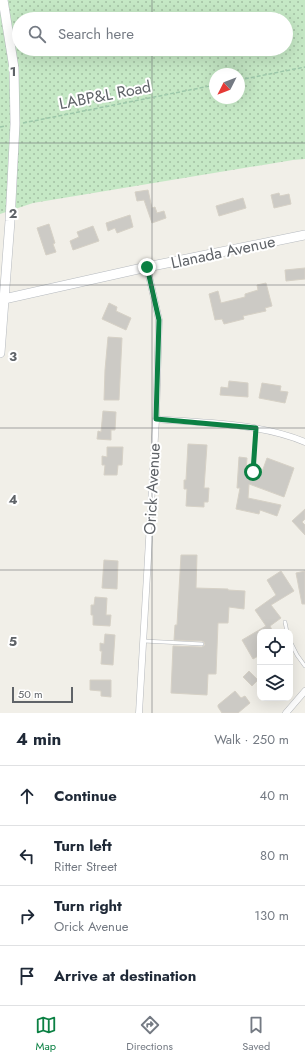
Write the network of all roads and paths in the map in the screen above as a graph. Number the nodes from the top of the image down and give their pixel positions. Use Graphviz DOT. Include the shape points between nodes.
graph roads {
  1 [pos="3,0"];
  2 [pos="12,56"];
  3 [pos="12,56"];
  4 [pos="305,67"];
  5 [pos="245,79"];
  6 [pos="209,86"];
  7 [pos="15,124"];
  8 [pos="0,127"];
  9 [pos="305,235"];
  10 [pos="147,267"];
  11 [pos="2,300"];
  12 [pos="0,354"];
  13 [pos="156,419"];
  14 [pos="256,428"];
  15 [pos="305,442"];
  16 [pos="253,472"];
  17 [pos="285,622"];
  18 [pos="286,629"];
  19 [pos="143,641"];
  20 [pos="202,644"];
  21 [pos="293,647"];
  22 [pos="305,666"];
  23 [pos="305,691"];
  24 [pos="139,713"];
  25 [pos="286,713"];
  1 -- 2 [label="main road"];
  3 -- 7 [label="main road"];
  4 -- 5 [label="path"];
  6 -- 7 [label="path, LABP&L Road"];
  7 -- 8 [label="path, LABP&L Road"];
  7 -- 11 [label="main road"];
  9 -- 10 [label="main road, Llanada Avenue"];
  10 -- 11 [label="main road, Llanada Avenue"];
  10 -- 13 [label="street, Orick Avenue" via="159,320"];
  11 -- 12 [label="main road"];
  13 -- 14 [label="street"];
  13 -- 19 [label="street, Orick Avenue"];
  14 -- 15 [label="street"];
  14 -- 16 [label="lane"];
  17 -- 18 [label="lane"];
  19 -- 20 [label="lane"];
  19 -- 24 [label="street, Orick Avenue"];
  21 -- 22 [label="lane"];
  23 -- 25 [label="street"];
}
